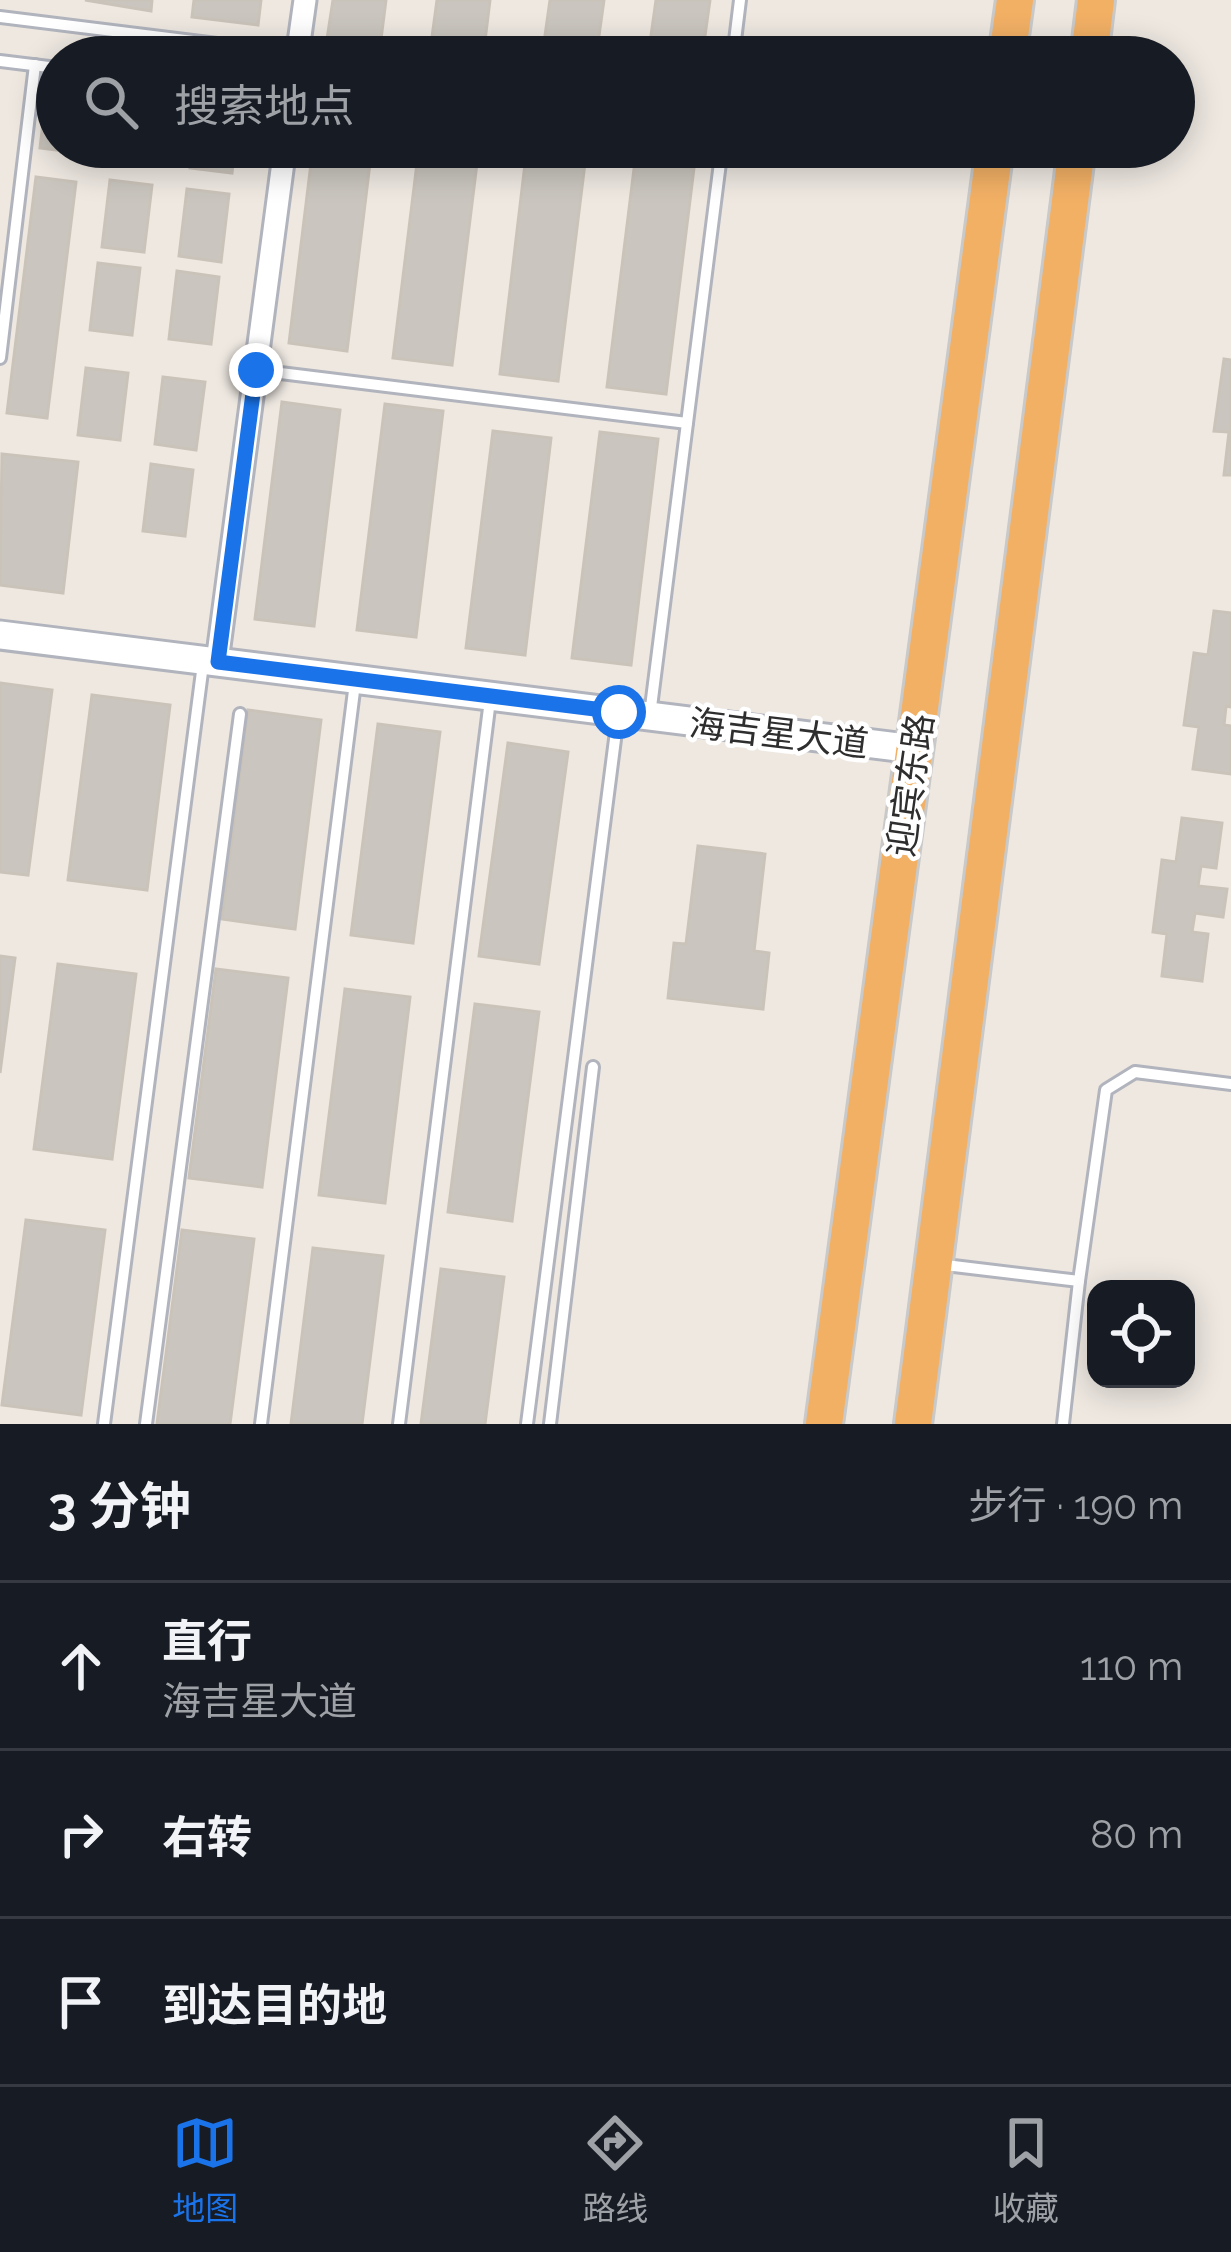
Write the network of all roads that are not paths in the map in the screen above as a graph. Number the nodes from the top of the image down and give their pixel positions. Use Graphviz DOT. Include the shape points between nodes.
graph roads {
  1 [pos="305,0"];
  2 [pos="740,0"];
  3 [pos="1015,0"];
  4 [pos="1096,0"];
  5 [pos="0,17"];
  6 [pos="145,36"];
  7 [pos="300,36"];
  8 [pos="736,36"];
  9 [pos="1010,36"];
  10 [pos="1092,36"];
  11 [pos="0,61"];
  12 [pos="35,65"];
  13 [pos="282,168"];
  14 [pos="719,168"];
  15 [pos="992,168"];
  16 [pos="1074,168"];
  17 [pos="0,358"];
  18 [pos="256,370"];
  19 [pos="687,423"];
  20 [pos="0,635"];
  21 [pos="210,662"];
  22 [pos="355,680"];
  23 [pos="490,697"];
  24 [pos="619,712"];
  25 [pos="240,714"];
  26 [pos="650,717"];
  27 [pos="914,749"];
  28 [pos="593,1067"];
  29 [pos="1231,1084"];
  30 [pos="934,1264"];
  31 [pos="1079,1281"];
  32 [pos="824,1423"];
  33 [pos="104,1424"];
  34 [pos="146,1424"];
  35 [pos="261,1424"];
  36 [pos="399,1424"];
  37 [pos="527,1424"];
  38 [pos="550,1424"];
  39 [pos="913,1424"];
  40 [pos="1063,1424"];
  1 -- 7 [label="street"];
  2 -- 8 [label="lane"];
  3 -- 9 [label="highway"];
  4 -- 10 [label="highway"];
  5 -- 6 [label="lane"];
  11 -- 12 [label="lane"];
  12 -- 17 [label="lane"];
  13 -- 18 [label="street"];
  14 -- 19 [label="lane"];
  15 -- 27 [label="highway, 迎宾东路"];
  16 -- 30 [label="highway"];
  18 -- 19 [label="lane"];
  18 -- 21 [label="street"];
  19 -- 26 [label="lane"];
  20 -- 21 [label="street, 海吉星大道"];
  21 -- 22 [label="street, 海吉星大道"];
  21 -- 33 [label="lane"];
  22 -- 23 [label="street, 海吉星大道"];
  22 -- 35 [label="lane"];
  23 -- 24 [label="street, 海吉星大道"];
  23 -- 36 [label="lane"];
  24 -- 26 [label="street, 海吉星大道"];
  24 -- 37 [label="lane"];
  25 -- 34 [label="lane"];
  26 -- 27 [label="street, 海吉星大道"];
  27 -- 32 [label="highway, 迎宾东路"];
  28 -- 38 [label="lane"];
  29 -- 31 [label="lane" via="1135,1072 1106,1090"];
  30 -- 31 [label="lane"];
  30 -- 39 [label="highway"];
  31 -- 40 [label="lane"];
}
